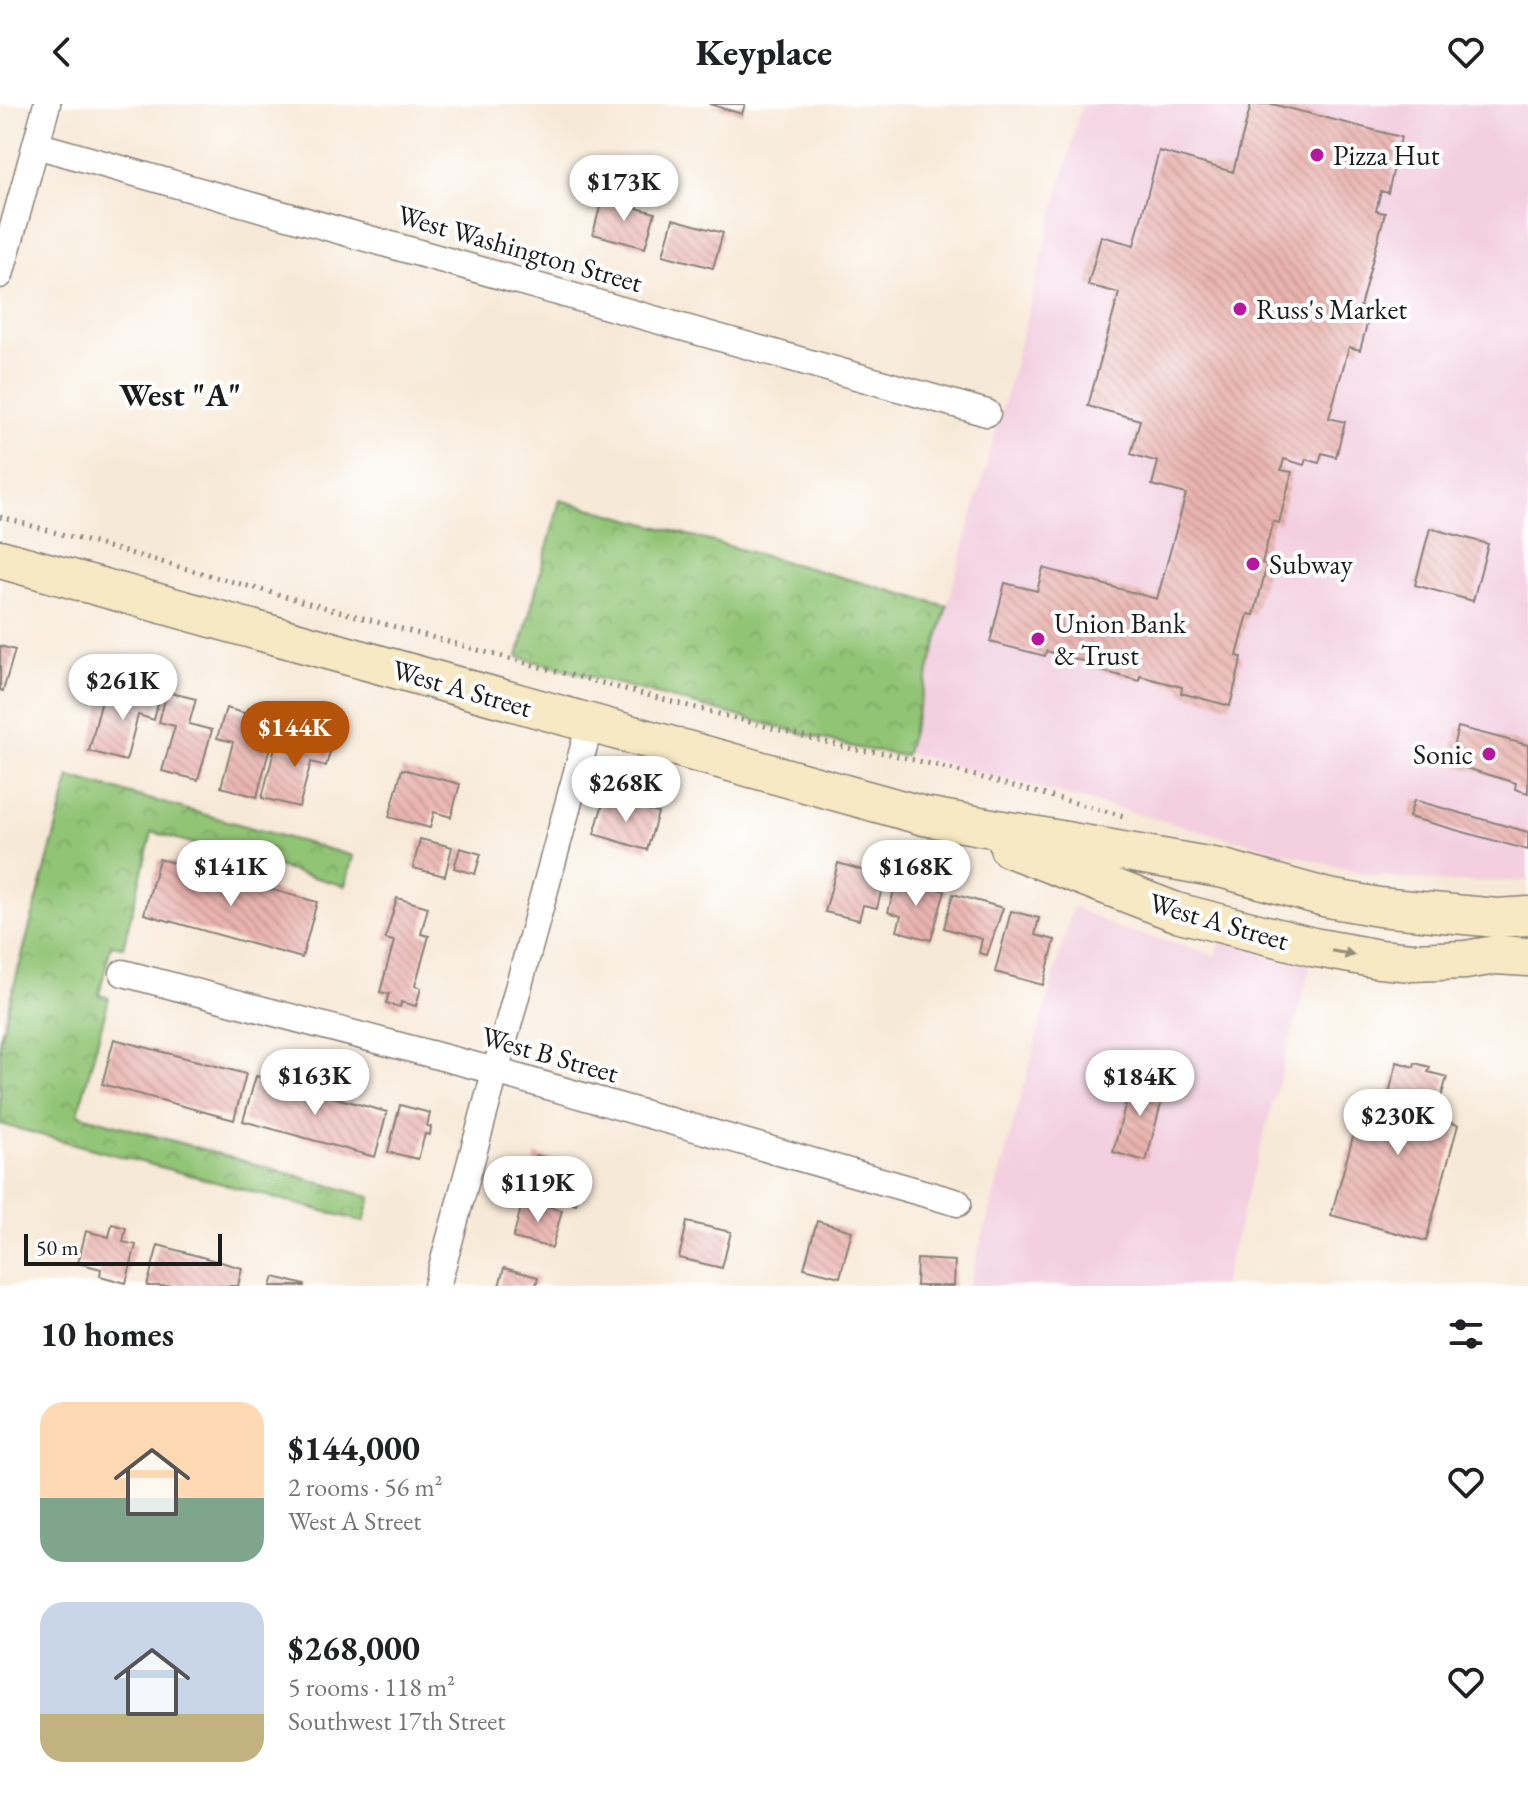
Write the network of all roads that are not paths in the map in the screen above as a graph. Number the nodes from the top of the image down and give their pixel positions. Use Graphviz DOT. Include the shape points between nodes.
graph roads {
  1 [pos="47,104"];
  2 [pos="36,145"];
  3 [pos="0,275"];
  4 [pos="987,413"];
  5 [pos="0,559"];
  6 [pos="590,724"];
  7 [pos="924,816"];
  8 [pos="1513,917"];
  9 [pos="1248,932"];
  10 [pos="1528,957"];
  11 [pos="1465,960"];
  12 [pos="123,973"];
  13 [pos="1528,975"];
  14 [pos="495,1071"];
  15 [pos="958,1203"];
  16 [pos="437,1286"];
  1 -- 2 [label="street"];
  2 -- 3 [label="street"];
  2 -- 4 [label="street, West Washington Street"];
  5 -- 6 [label="main road, West A Street"];
  6 -- 7 [label="main road, West A Street"];
  6 -- 14 [label="street"];
  7 -- 8 [label="main road, West A Street" via="1191,891 1215,888 1224,869 1366,905"];
  7 -- 9 [label="main road, West A Street" via="1176,912"];
  8 -- 9 [label="main road" via="1375,931 1276,912 1261,914"];
  9 -- 11 [label="main road, West A Street, one-way" via="1379,959"];
  10 -- 11 [label="main road, West A Street"];
  11 -- 13 [label="main road"];
  12 -- 14 [label="street, West B Street"];
  14 -- 15 [label="street, West B Street"];
  14 -- 16 [label="street"];
}
